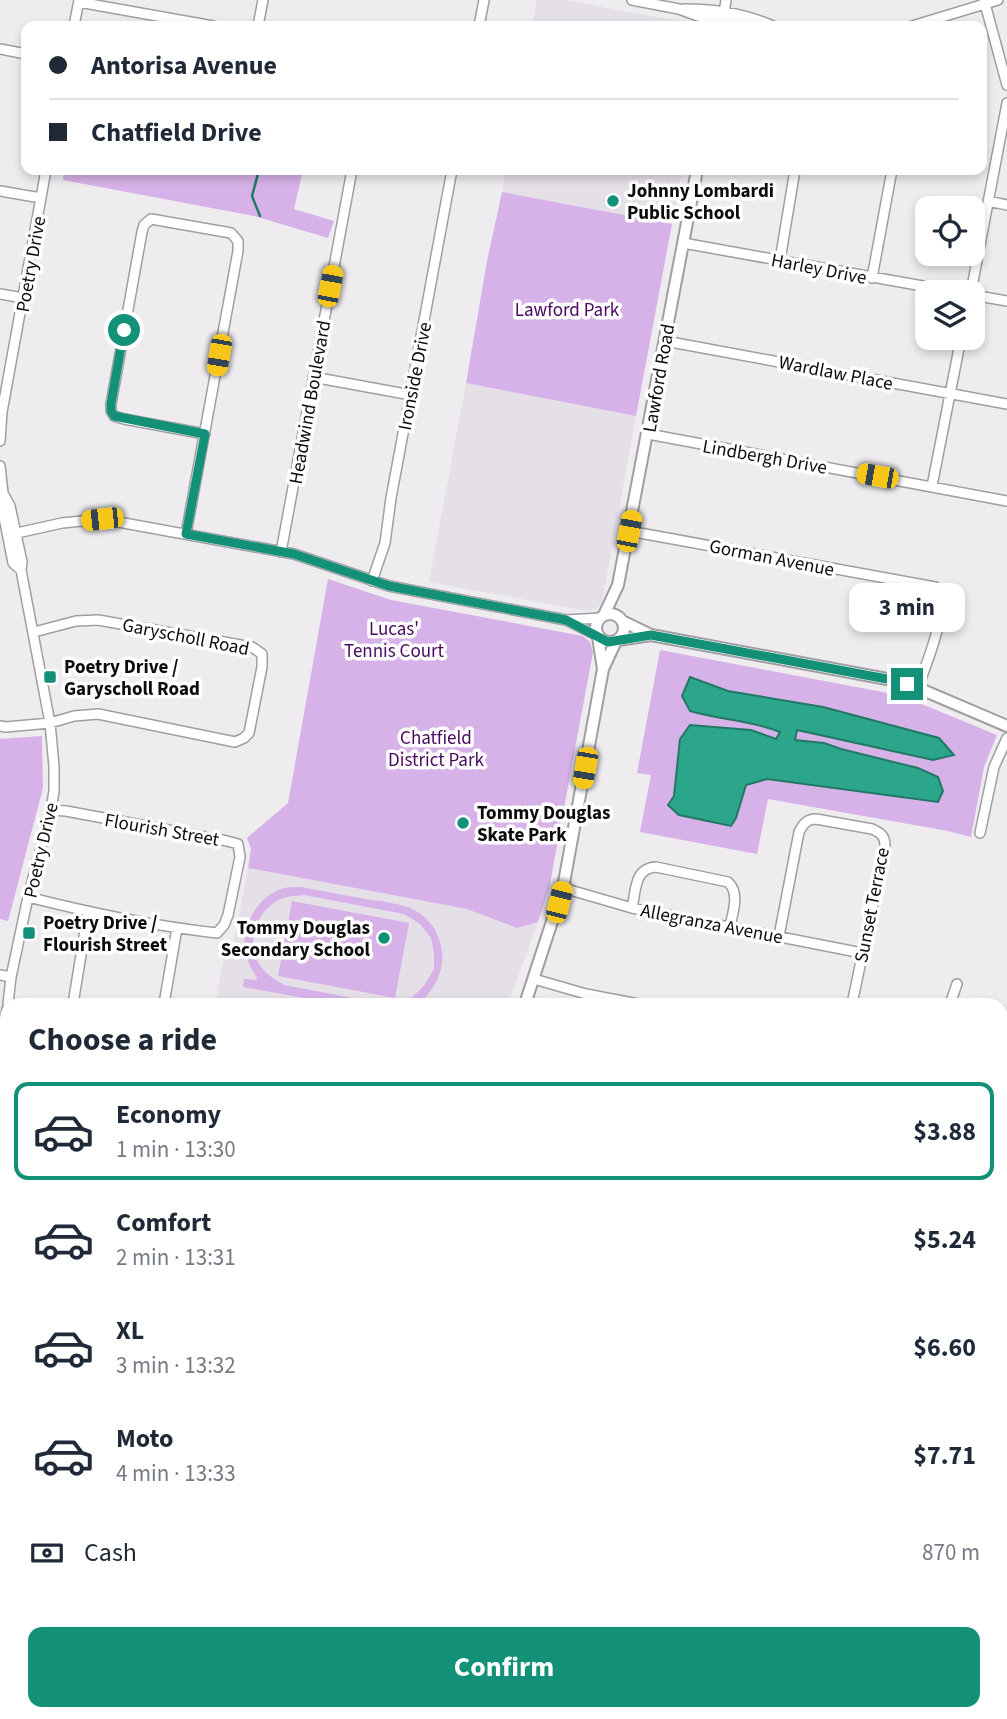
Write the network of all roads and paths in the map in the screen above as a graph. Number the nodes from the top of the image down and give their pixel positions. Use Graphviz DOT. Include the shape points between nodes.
graph roads {
  1 [pos="263,0"];
  2 [pos="484,0"];
  3 [pos="632,0"];
  4 [pos="726,0"];
  5 [pos="998,0"];
  6 [pos="79,1"];
  7 [pos="985,2"];
  8 [pos="723,20"];
  9 [pos="75,21"];
  10 [pos="186,21"];
  11 [pos="259,21"];
  12 [pos="480,21"];
  13 [pos="762,21"];
  14 [pos="927,21"];
  15 [pos="0,49"];
  16 [pos="21,53"];
  17 [pos="1007,85"];
  18 [pos="1007,103"];
  19 [pos="45,175"];
  20 [pos="351,175"];
  21 [pos="451,175"];
  22 [pos="696,175"];
  23 [pos="793,175"];
  24 [pos="891,175"];
  25 [pos="0,191"];
  26 [pos="41,198"];
  27 [pos="988,201"];
  28 [pos="1007,205"];
  29 [pos="683,243"];
  30 [pos="780,260"];
  31 [pos="872,278"];
  32 [pos="974,280"];
  33 [pos="915,285"];
  34 [pos="0,294"];
  35 [pos="985,297"];
  36 [pos="23,298"];
  37 [pos="1007,302"];
  38 [pos="665,341"];
  39 [pos="959,350"];
  40 [pos="313,377"];
  41 [pos="950,394"];
  42 [pos="411,395"];
  43 [pos="2,397"];
  44 [pos="1007,404"];
  45 [pos="205,434"];
  46 [pos="648,434"];
  47 [pos="0,441"];
  48 [pos="0,466"];
  49 [pos="932,486"];
  50 [pos="1007,501"];
  51 [pos="629,531"];
  52 [pos="12,534"];
  53 [pos="186,534"];
  54 [pos="281,552"];
  55 [pos="372,581"];
  56 [pos="618,585"];
  57 [pos="602,616"];
  58 [pos="566,620"];
  59 [pos="621,620"];
  60 [pos="34,632"];
  61 [pos="651,635"];
  62 [pos="598,636"];
  63 [pos="617,640"];
  64 [pos="603,669"];
  65 [pos="918,688"];
  66 [pos="50,723"];
  67 [pos="0,726"];
  68 [pos="1007,726"];
  69 [pos="1007,738"];
  70 [pos="51,810"];
  71 [pos="980,833"];
  72 [pos="563,888"];
  73 [pos="29,897"];
  74 [pos="632,908"];
  75 [pos="88,912"];
  76 [pos="730,926"];
  77 [pos="177,928"];
  78 [pos="779,936"];
  79 [pos="862,953"];
  80 [pos="0,975"];
  81 [pos="11,978"];
  82 [pos="534,979"];
  83 [pos="957,984"];
  84 [pos="8,998"];
  85 [pos="74,998"];
  86 [pos="165,998"];
  87 [pos="527,998"];
  88 [pos="607,998"];
  89 [pos="853,998"];
  90 [pos="952,998"];
  1 -- 11 [label="street"];
  2 -- 12 [label="street"];
  3 -- 8 [label="street"];
  4 -- 8 [label="street"];
  5 -- 7 [label="street"];
  6 -- 9 [label="street"];
  6 -- 10 [label="street"];
  7 -- 14 [label="street"];
  7 -- 17 [label="street"];
  8 -- 13 [label="street"];
  15 -- 16 [label="street"];
  18 -- 27 [label="street"];
  19 -- 26 [label="street, Poetry Drive"];
  20 -- 40 [label="street, Headwind Boulevard"];
  21 -- 42 [label="street, Ironside Drive"];
  22 -- 29 [label="street, Lawford Road"];
  23 -- 30 [label="street"];
  24 -- 31 [label="street"];
  25 -- 26 [label="street"];
  26 -- 36 [label="street, Poetry Drive"];
  27 -- 28 [label="street"];
  27 -- 32 [label="street"];
  29 -- 30 [label="street, Harley Drive"];
  29 -- 38 [label="street, Lawford Road"];
  30 -- 31 [label="street, Harley Drive"];
  31 -- 33 [label="street, Harley Drive"];
  34 -- 36 [label="street"];
  35 -- 37 [label="street"];
  36 -- 43 [label="street, Poetry Drive"];
  38 -- 41 [label="street, Wardlaw Place"];
  38 -- 46 [label="street, Lawford Road"];
  39 -- 41 [label="street"];
  40 -- 42 [label="street"];
  40 -- 54 [label="street, Headwind Boulevard"];
  41 -- 44 [label="street, Wardlaw Place"];
  41 -- 49 [label="street"];
  42 -- 55 [label="street, Ironside Drive" via="385,543"];
  43 -- 47 [label="street, Poetry Drive"];
  45 -- 45 [label="street" via="238,241 231,233 151,219 142,232 111,411 124,419"];
  45 -- 53 [label="street"];
  46 -- 49 [label="street, Lindbergh Drive"];
  46 -- 51 [label="street, Lawford Road"];
  48 -- 52 [label="street, Poetry Drive" via="2,507"];
  49 -- 50 [label="street, Lindbergh Drive"];
  51 -- 56 [label="street, Lawford Road"];
  51 -- 65 [label="street, Gorman Avenue" via="934,587 942,601 933,647"];
  52 -- 53 [label="street" via="102,519"];
  52 -- 60 [label="street, Poetry Drive" via="13,563 21,570"];
  53 -- 54 [label="street"];
  54 -- 55 [label="street"];
  55 -- 58 [label="street"];
  56 -- 57 [label="street, Lawford Road"];
  56 -- 59 [label="street, Lawford Road"];
  57 -- 58 [label="street"];
  57 -- 59 [label="street" via="612,614"];
  57 -- 62 [label="street" via="595,627"];
  58 -- 62 [label="street"];
  59 -- 61 [label="street"];
  59 -- 63 [label="street" via="623,633"];
  60 -- 66 [label="street, Poetry Drive"];
  60 -- 66 [label="street, Garyscholl Road" via="76,621 112,621 251,646 262,654 249,733 235,741 97,714"];
  61 -- 63 [label="street"];
  61 -- 65 [label="street"];
  62 -- 63 [label="street" via="608,642"];
  62 -- 64 [label="street"];
  63 -- 64 [label="street"];
  64 -- 72 [label="street"];
  65 -- 68 [label="street"];
  66 -- 67 [label="street"];
  66 -- 70 [label="street, Poetry Drive" via="54,766"];
  69 -- 71 [label="street" via="994,767"];
  70 -- 73 [label="street, Poetry Drive"];
  70 -- 77 [label="street, Flourish Street" via="238,844 240,857 224,925 218,933"];
  72 -- 74 [label="street, Allegranza Avenue"];
  72 -- 82 [label="street"];
  73 -- 75 [label="street, Flourish Street"];
  73 -- 81 [label="street, Poetry Drive"];
  74 -- 76 [label="street, Allegranza Avenue"];
  74 -- 76 [label="street" via="642,871 650,867 669,870 732,885 736,894"];
  75 -- 77 [label="street, Flourish Street"];
  75 -- 85 [label="street"];
  76 -- 78 [label="street, Allegranza Avenue"];
  77 -- 86 [label="street"];
  78 -- 79 [label="street, Allegranza Avenue"];
  78 -- 79 [label="street, Sunset Terrace" via="802,825 816,819 872,829 883,836 885,846"];
  79 -- 89 [label="street, Sunset Terrace"];
  80 -- 81 [label="street"];
  81 -- 84 [label="street, Poetry Drive"];
  82 -- 87 [label="street"];
  82 -- 88 [label="street"];
  83 -- 90 [label="street"];
}
